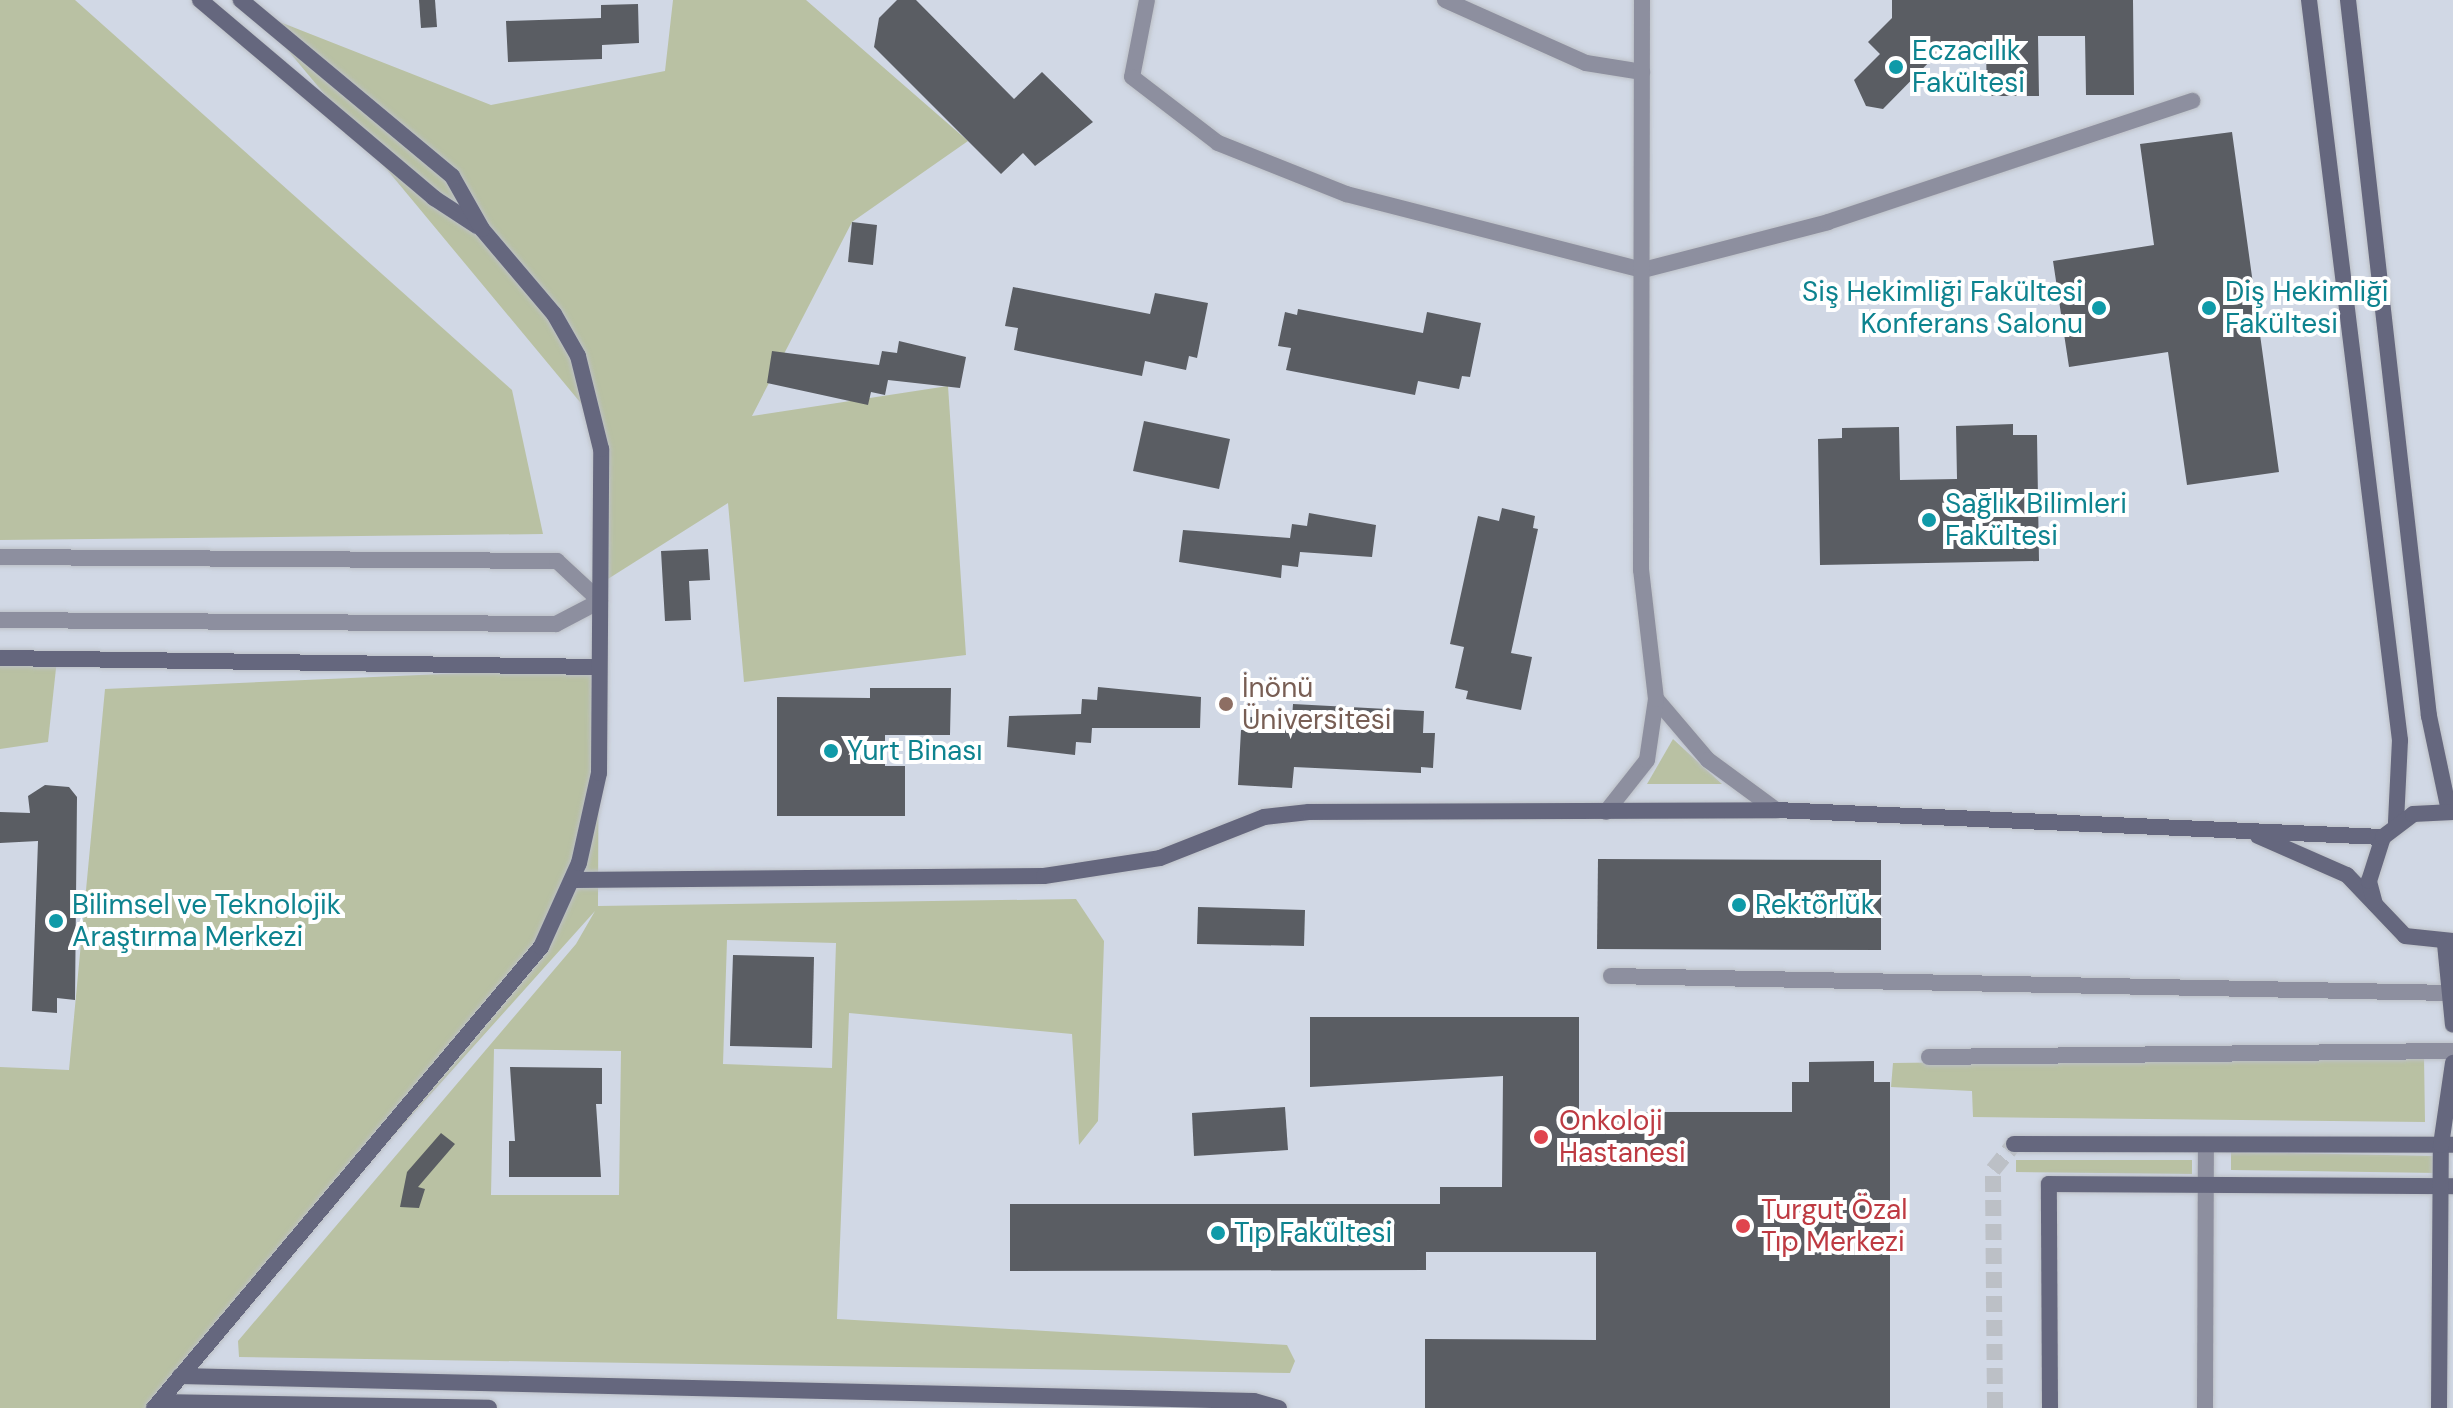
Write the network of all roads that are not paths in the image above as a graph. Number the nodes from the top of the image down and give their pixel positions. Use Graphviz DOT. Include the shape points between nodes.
graph roads {
  1 [pos="200,0"];
  2 [pos="241,0"];
  3 [pos="1147,0"];
  4 [pos="1445,0"];
  5 [pos="1642,0"];
  6 [pos="2309,0"];
  7 [pos="2348,0"];
  8 [pos="1642,72"];
  9 [pos="2192,101"];
  10 [pos="482,229"];
  11 [pos="1643,270"];
  12 [pos="0,557"];
  13 [pos="600,601"];
  14 [pos="0,620"];
  15 [pos="0,658"];
  16 [pos="599,667"];
  17 [pos="1656,699"];
  18 [pos="1776,810"];
  19 [pos="2451,811"];
  20 [pos="1606,812"];
  21 [pos="2396,823"];
  22 [pos="2245,831"];
  23 [pos="2383,837"];
  24 [pos="573,880"];
  25 [pos="2388,924"];
  26 [pos="2449,942"];
  27 [pos="1611,976"];
  28 [pos="2448,993"];
  29 [pos="2453,1025"];
  30 [pos="2453,1051"];
  31 [pos="1929,1057"];
  32 [pos="2453,1063"];
  33 [pos="2014,1144"];
  34 [pos="2206,1145"];
  35 [pos="2447,1145"];
  36 [pos="2206,1184"];
  37 [pos="2446,1186"];
  38 [pos="180,1376"];
  39 [pos="156,1405"];
  40 [pos="489,1408"];
  41 [pos="1279,1408"];
  42 [pos="2050,1408"];
  43 [pos="2205,1408"];
  44 [pos="2439,1408"];
  1 -- 10 [label="street" via="434,198"];
  2 -- 10 [label="street" via="452,176"];
  3 -- 11 [label="street" via="1132,77 1218,143 1346,194"];
  4 -- 8 [label="street" via="1586,63"];
  5 -- 8 [label="street"];
  6 -- 21 [label="street" via="2400,740"];
  7 -- 19 [label="street" via="2429,716"];
  8 -- 11 [label="street"];
  9 -- 11 [label="street" via="1828,222"];
  10 -- 13 [label="street" via="554,314 587,378 601,449"];
  11 -- 17 [label="street" via="1641,570"];
  12 -- 13 [label="street" via="557,561"];
  13 -- 14 [label="street" via="556,624"];
  13 -- 16 [label="street"];
  15 -- 16 [label="street"];
  16 -- 24 [label="street" via="599,773"];
  17 -- 18 [label="street" via="1708,760"];
  17 -- 20 [label="street" via="1647,760"];
  18 -- 20 [label="street"];
  18 -- 22 [label="street"];
  19 -- 21 [label="street" via="2422,812"];
  20 -- 24 [label="street" via="1286,812 1160,858 1044,876"];
  21 -- 23 [label="street"];
  22 -- 23 [label="street"];
  22 -- 25 [label="street" via="2347,875"];
  23 -- 25 [label="street" via="2369,881"];
  24 -- 38 [label="street" via="541,947"];
  25 -- 26 [label="street" via="2415,940"];
  26 -- 28 [label="street"];
  27 -- 28 [label="street"];
  28 -- 29 [label="street"];
  30 -- 31 [label="street"];
  32 -- 35 [label="street"];
  33 -- 34 [label="street"];
  34 -- 35 [label="street"];
  34 -- 36 [label="street"];
  35 -- 37 [label="street"];
  36 -- 37 [label="street"];
  36 -- 42 [label="street" via="2049,1184"];
  36 -- 43 [label="street"];
  37 -- 44 [label="street"];
  38 -- 39 [label="street"];
  38 -- 41 [label="street" via="1239,1400"];
  39 -- 40 [label="street"];
}
